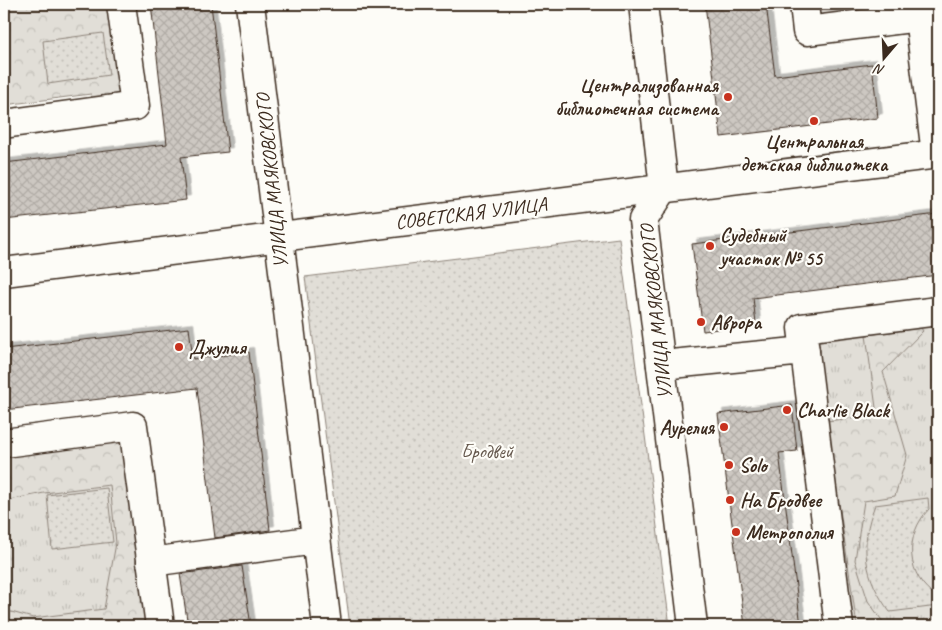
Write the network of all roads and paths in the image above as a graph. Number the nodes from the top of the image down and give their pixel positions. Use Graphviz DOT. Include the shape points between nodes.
graph roads {
  1 [pos="121,4"];
  2 [pos="250,4"];
  3 [pos="643,4"];
  4 [pos="804,4"];
  5 [pos="929,16"];
  6 [pos="4,124"];
  7 [pos="937,154"];
  8 [pos="664,188"];
  9 [pos="277,238"];
  10 [pos="4,272"];
  11 [pos="938,311"];
  12 [pos="805,351"];
  13 [pos="661,365"];
  14 [pos="4,443"];
  15 [pos="316,540"];
  16 [pos="151,562"];
  17 [pos="160,626"];
  18 [pos="327,626"];
  19 [pos="693,626"];
  20 [pos="839,626"];
  1 -- 6 [label="street" via="135,106"];
  2 -- 9 [label="street, УЛИЦА МАЯКОВСКОГО"];
  3 -- 8 [label="street"];
  4 -- 5 [label="street" via="807,31"];
  5 -- 7 [label="street"];
  7 -- 8 [label="street, СОВЕТСКАЯ УЛИЦА"];
  8 -- 9 [label="street, СОВЕТСКАЯ УЛИЦА"];
  8 -- 13 [label="street, УЛИЦА МАЯКОВСКОГО" via="643,220"];
  9 -- 10 [label="street, СОВЕТСКАЯ УЛИЦА"];
  9 -- 15 [label="street, УЛИЦА МАЯКОВСКОГО"];
  11 -- 12 [label="street" via="802,328"];
  12 -- 13 [label="street"];
  12 -- 20 [label="street"];
  13 -- 19 [label="street, УЛИЦА МАЯКОВСКОГО"];
  14 -- 16 [label="street" via="133,426"];
  15 -- 16 [label="street"];
  15 -- 18 [label="street, УЛИЦА МАЯКОВСКОГО"];
  16 -- 17 [label="street"];
}
